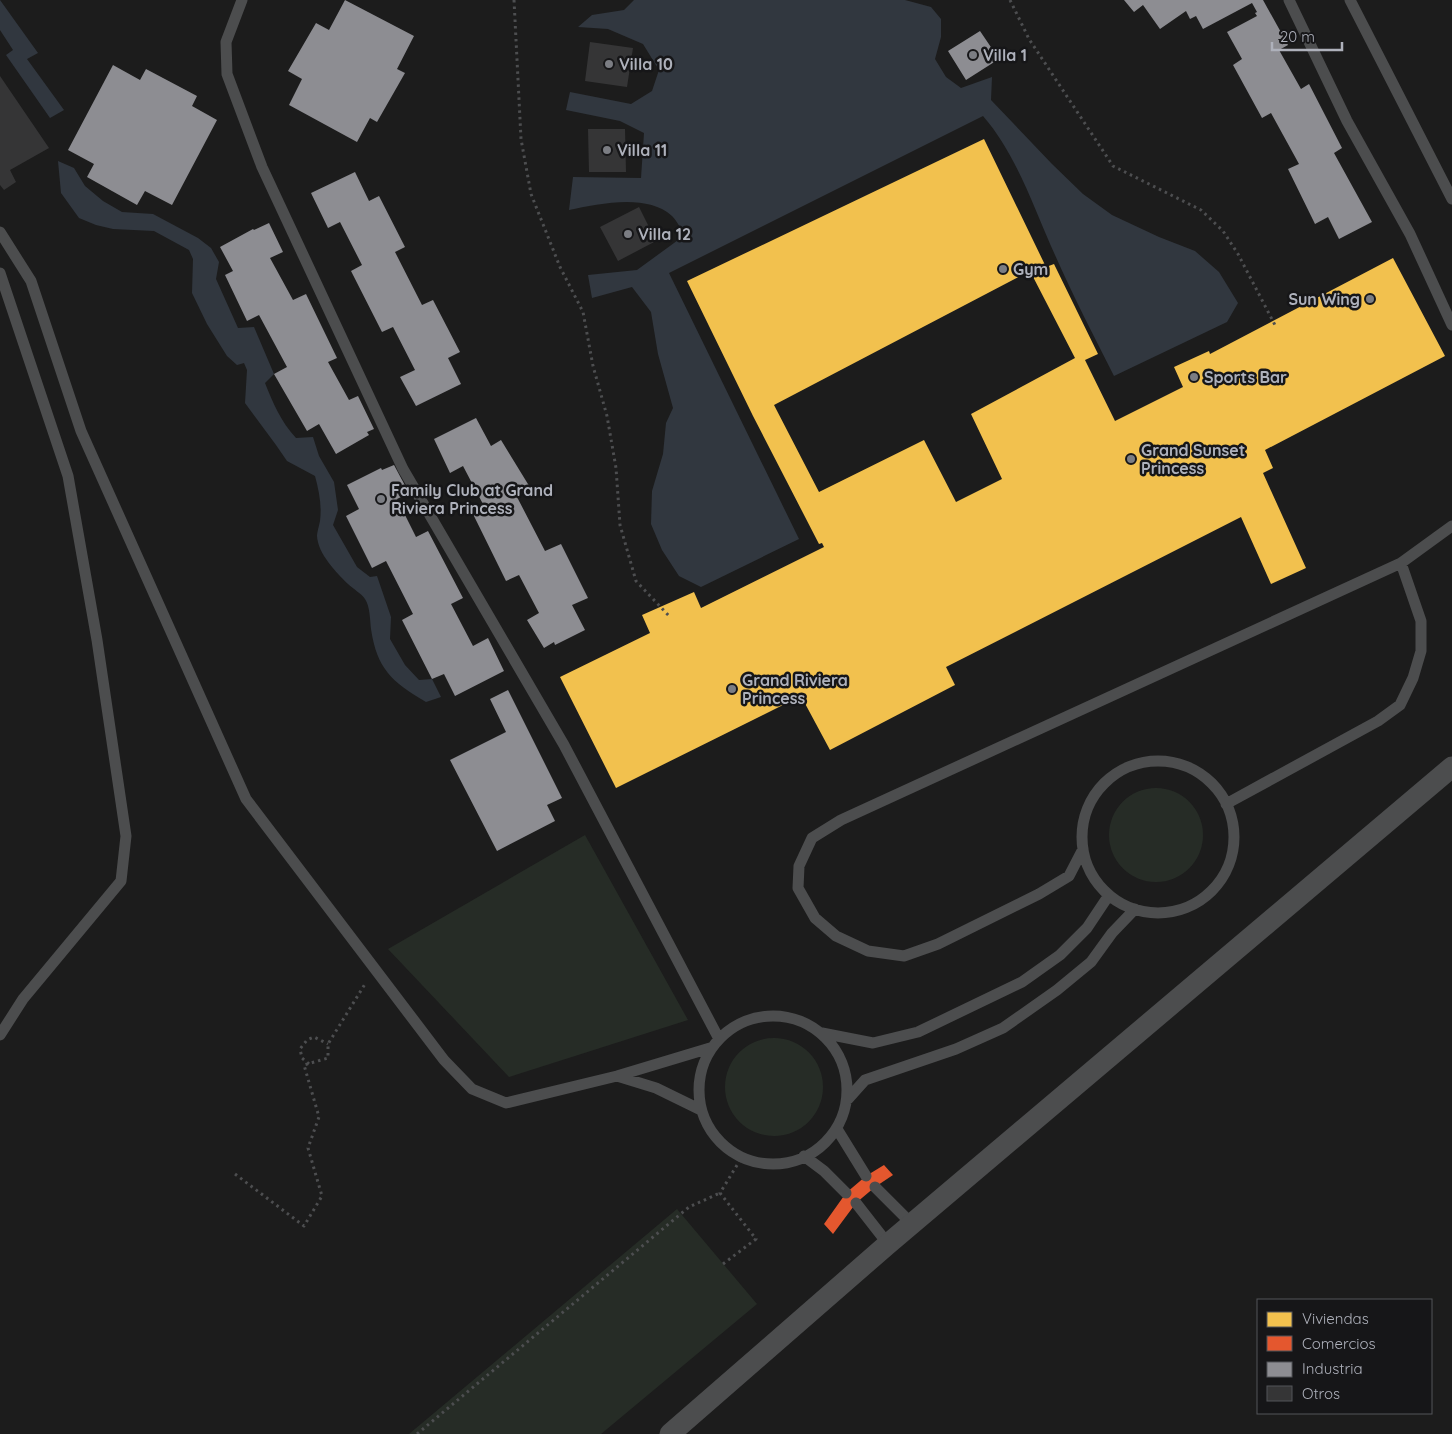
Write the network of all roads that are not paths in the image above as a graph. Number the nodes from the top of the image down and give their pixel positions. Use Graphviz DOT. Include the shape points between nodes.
graph roads {
  1 [pos="242,0"];
  2 [pos="1289,0"];
  3 [pos="1350,0"];
  4 [pos="1452,199"];
  5 [pos="0,232"];
  6 [pos="0,273"];
  7 [pos="1452,325"];
  8 [pos="1452,526"];
  9 [pos="1401,563"];
  10 [pos="1452,767"];
  11 [pos="1226,804"];
  12 [pos="1083,850"];
  13 [pos="1109,895"];
  14 [pos="1135,909"];
  15 [pos="822,1034"];
  16 [pos="0,1035"];
  17 [pos="720,1039"];
  18 [pos="710,1048"];
  19 [pos="617,1076"];
  20 [pos="848,1099"];
  21 [pos="701,1110"];
  22 [pos="837,1129"];
  23 [pos="804,1156"];
  24 [pos="866,1176"];
  25 [pos="875,1187"];
  26 [pos="846,1193"];
  27 [pos="856,1203"];
  28 [pos="912,1224"];
  29 [pos="888,1244"];
  30 [pos="670,1434"];
  1 -- 17 [label="lane" via="226,42 227,74 262,167 403,469 564,745"];
  2 -- 7 [label="lane" via="1347,121 1410,234"];
  3 -- 4 [label="lane"];
  5 -- 19 [label="lane" via="31,281 81,431 246,799 444,1060 472,1089 506,1103"];
  6 -- 16 [label="lane" via="68,476 97,640 126,836 121,881 23,999"];
  8 -- 9 [label="lane"];
  9 -- 11 [label="lane" via="1421,621 1421,651 1400,705 1378,721"];
  9 -- 12 [label="lane" via="841,820 812,838 800,866 798,888 815,918 836,936 868,951 904,956 938,944 1070,876"];
  10 -- 28 [label="street"];
  11 -- 12 [label="lane" via="1217,788 1201,774 1177,763 1137,763 1113,775 1094,794 1084,818"];
  11 -- 14 [label="lane" via="1234,838 1230,864 1210,893 1187,907 1161,913"];
  12 -- 13 [label="lane" via="1092,874"];
  13 -- 14 [label="lane"];
  13 -- 15 [label="lane" via="1087,928 1060,956 1022,982 918,1032 873,1043"];
  14 -- 20 [label="lane" via="1091,962 1003,1028 956,1049 865,1080"];
  15 -- 17 [label="lane" via="810,1025 785,1016 758,1016 730,1028"];
  15 -- 20 [label="lane" via="838,1054 846,1074"];
  17 -- 18 [label="lane"];
  18 -- 19 [label="lane"];
  18 -- 21 [label="lane" via="699,1076"];
  19 -- 21 [label="lane" via="656,1088"];
  20 -- 22 [label="lane"];
  21 -- 23 [label="lane" via="718,1141 742,1157 755,1162 784,1164"];
  22 -- 23 [label="lane" via="814,1153"];
  22 -- 24 [label="lane"];
  23 -- 26 [label="lane"];
  25 -- 28 [label="lane"];
  27 -- 29 [label="lane"];
  28 -- 29 [label="street"];
  29 -- 30 [label="street"];
}
